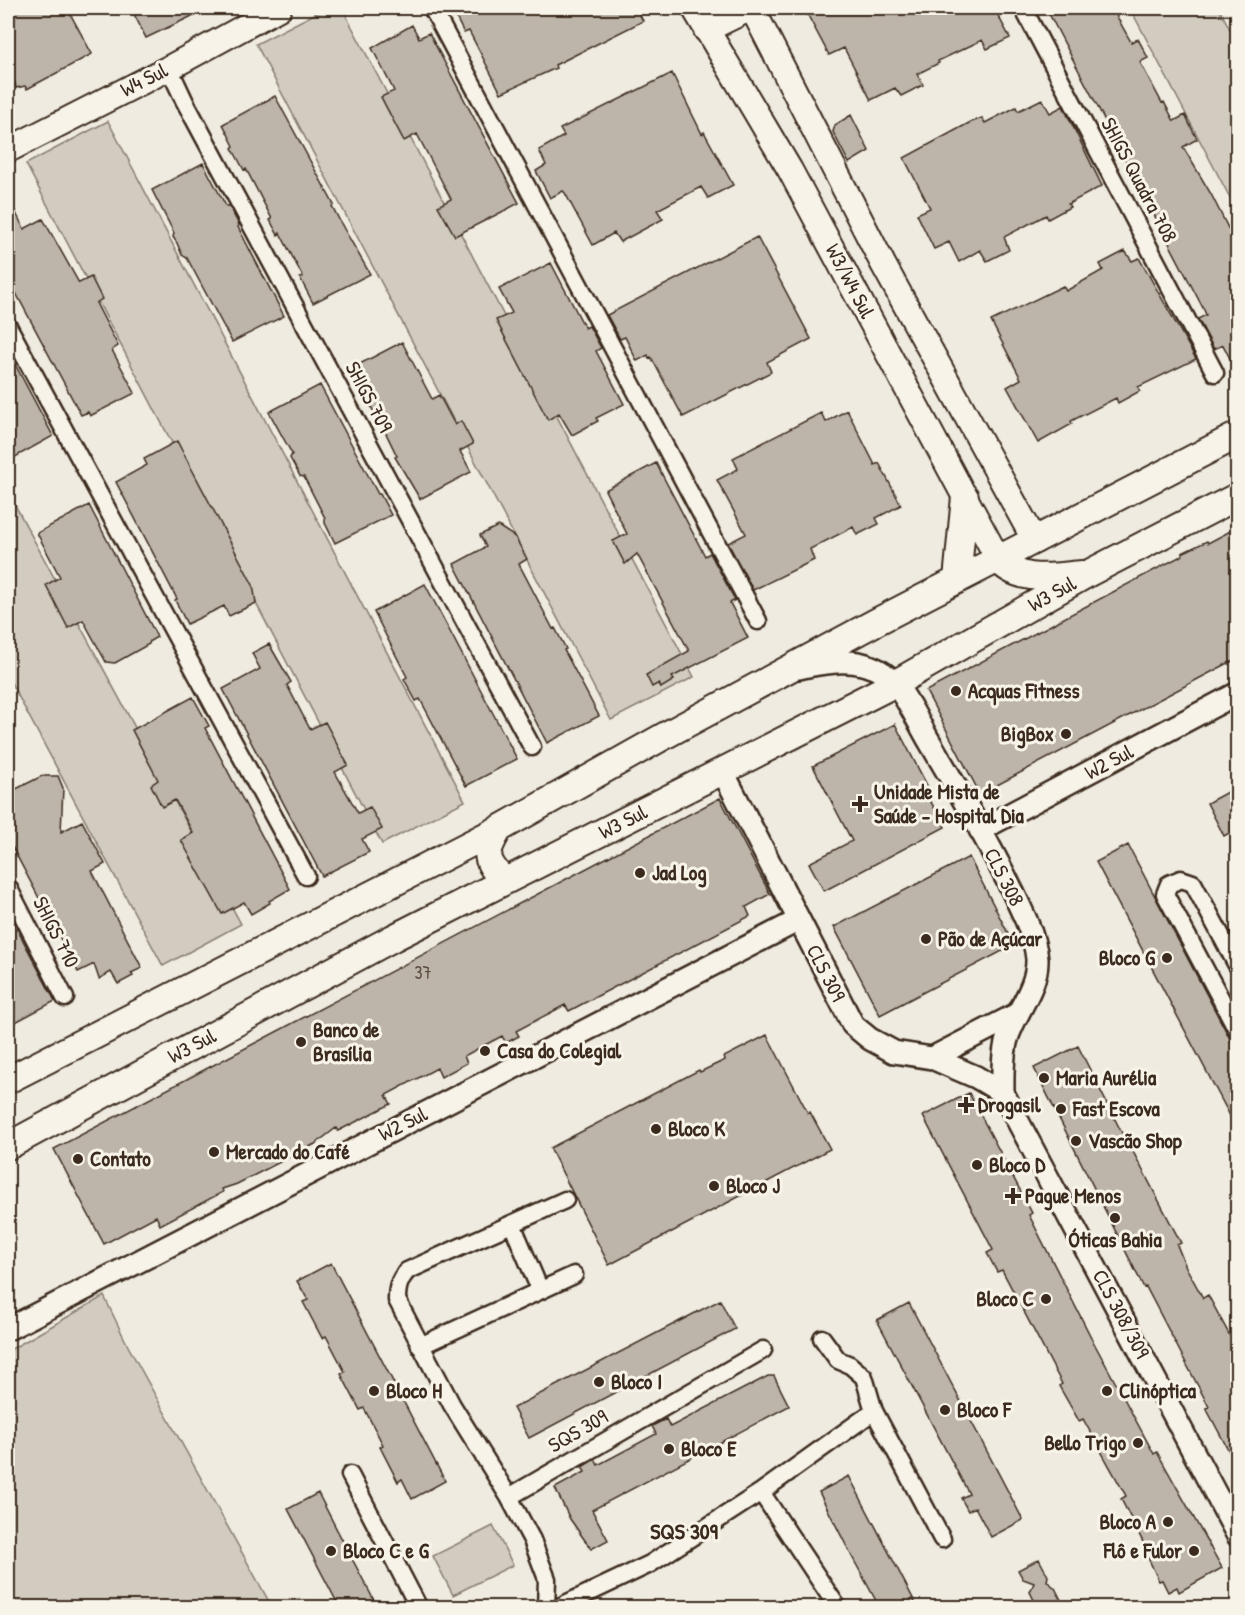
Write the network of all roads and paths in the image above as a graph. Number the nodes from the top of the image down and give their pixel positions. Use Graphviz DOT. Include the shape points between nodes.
graph roads {
  1 [pos="279,8"];
  2 [pos="432,8"];
  3 [pos="694,8"];
  4 [pos="752,8"];
  5 [pos="1023,8"];
  6 [pos="706,30"];
  7 [pos="169,68"];
  8 [pos="8,150"];
  9 [pos="825,151"];
  10 [pos="790,171"];
  11 [pos="883,264"];
  12 [pos="852,285"];
  13 [pos="905,303"];
  14 [pos="871,322"];
  15 [pos="8,326"];
  16 [pos="1215,373"];
  17 [pos="1238,435"];
  18 [pos="1238,496"];
  19 [pos="965,497"];
  20 [pos="1035,541"];
  21 [pos="998,559"];
  22 [pos="1089,573"];
  23 [pos="957,580"];
  24 [pos="758,621"];
  25 [pos="786,671"];
  26 [pos="894,684"];
  27 [pos="1238,693"];
  28 [pos="532,747"];
  29 [pos="723,772"];
  30 [pos="499,829"];
  31 [pos="980,830"];
  32 [pos="306,876"];
  33 [pos="504,881"];
  34 [pos="8,887"];
  35 [pos="799,920"];
  36 [pos="1238,967"];
  37 [pos="65,998"];
  38 [pos="1017,1014"];
  39 [pos="1238,1031"];
  40 [pos="932,1058"];
  41 [pos="8,1080"];
  42 [pos="1003,1093"];
  43 [pos="8,1146"];
  44 [pos="565,1200"];
  45 [pos="512,1224"];
  46 [pos="574,1275"];
  47 [pos="540,1290"];
  48 [pos="8,1329"];
  49 [pos="822,1338"];
  50 [pos="420,1346"];
  51 [pos="763,1350"];
  52 [pos="874,1411"];
  53 [pos="350,1475"];
  54 [pos="761,1492"];
  55 [pos="509,1497"];
  56 [pos="1238,1536"];
  57 [pos="942,1539"];
  58 [pos="419,1608"];
  59 [pos="546,1608"];
  60 [pos="557,1608"];
  61 [pos="838,1608"];
  1 -- 7 [label="main road, W4 Sul"];
  2 -- 24 [label="street"];
  3 -- 6 [label="main road, W3/W4 Sul"];
  4 -- 6 [label="main road"];
  4 -- 9 [label="main road, W3/W4 Sul"];
  5 -- 16 [label="street, SHIGS Quadra 708"];
  6 -- 10 [label="main road, W3/W4 Sul"];
  7 -- 8 [label="main road, W4 Sul"];
  7 -- 28 [label="street, SHIGS 709"];
  9 -- 10 [label="main road"];
  9 -- 11 [label="main road, W3/W4 Sul"];
  10 -- 12 [label="main road, W3/W4 Sul"];
  11 -- 12 [label="main road" via="868,283"];
  11 -- 13 [label="main road, W3/W4 Sul"];
  12 -- 14 [label="main road, W3/W4 Sul"];
  13 -- 14 [label="main road" via="884,306"];
  13 -- 20 [label="main road, W3/W4 Sul"];
  14 -- 19 [label="main road, W3/W4 Sul"];
  15 -- 32 [label="street"];
  17 -- 20 [label="main road"];
  18 -- 22 [label="main road, W3 Sul"];
  19 -- 21 [label="main road, W3/W4 Sul"];
  19 -- 23 [label="main road"];
  20 -- 21 [label="main road"];
  21 -- 22 [label="main road" via="1011,570 1027,575"];
  21 -- 23 [label="main road"];
  22 -- 26 [label="main road, W3 Sul"];
  23 -- 25 [label="main road"];
  25 -- 26 [label="street, CLS 308" via="854,662 881,672"];
  25 -- 30 [label="main road"];
  26 -- 29 [label="main road, W3 Sul"];
  26 -- 31 [label="street, CLS 308"];
  27 -- 31 [label="street, W2 Sul"];
  29 -- 33 [label="main road, W3 Sul"];
  29 -- 35 [label="street, CLS 309"];
  30 -- 33 [label="main road" via="488,858"];
  30 -- 41 [label="main road"];
  31 -- 38 [label="street, CLS 308" via="1026,920 1035,947 1035,972"];
  33 -- 43 [label="main road, W3 Sul"];
  34 -- 37 [label="street, SHIGS 710"];
  35 -- 40 [label="street, CLS 309" via="854,1026 894,1052"];
  35 -- 48 [label="street, W2 Sul"];
  36 -- 39 [label="street" via="1192,883 1181,879 1169,884 1165,894"];
  38 -- 40 [label="street"];
  38 -- 42 [label="street, CLS 308" via="1007,1039"];
  40 -- 42 [label="street, CLS 309"];
  42 -- 56 [label="street, CLS 308/309"];
  44 -- 45 [label="street"];
  45 -- 47 [label="street"];
  45 -- 50 [label="street" via="402,1276 397,1300"];
  46 -- 47 [label="street"];
  47 -- 50 [label="street"];
  49 -- 52 [label="street" via="838,1360 864,1377"];
  50 -- 55 [label="street"];
  51 -- 55 [label="street, SQS 309"];
  52 -- 54 [label="street"];
  52 -- 57 [label="street"];
  53 -- 58 [label="street"];
  54 -- 60 [label="street" via="650,1564"];
  54 -- 61 [label="street"];
  55 -- 59 [label="street" via="547,1579"];
}
